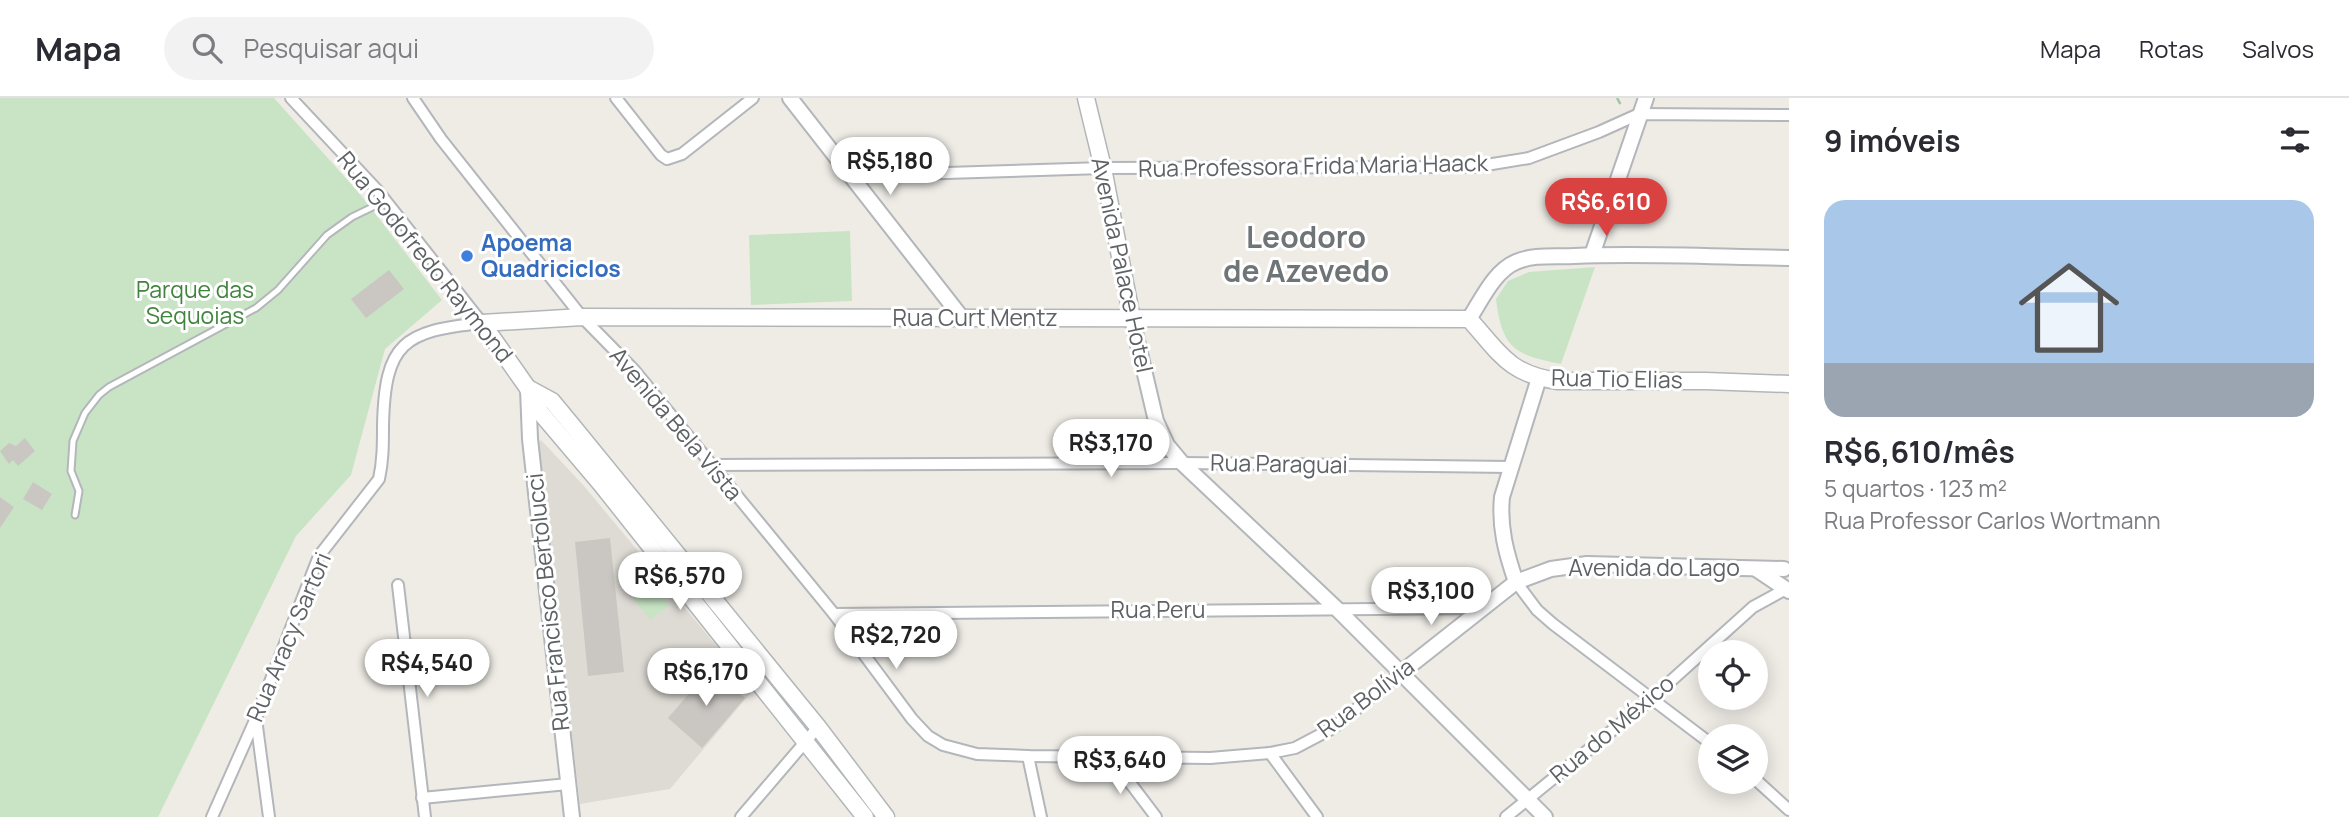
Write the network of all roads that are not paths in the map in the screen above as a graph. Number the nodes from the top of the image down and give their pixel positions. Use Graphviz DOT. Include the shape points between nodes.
graph roads {
  1 [pos="290,98"];
  2 [pos="414,98"];
  3 [pos="616,98"];
  4 [pos="753,98"];
  5 [pos="790,98"];
  6 [pos="1086,98"];
  7 [pos="1646,98"];
  8 [pos="1639,114"];
  9 [pos="1789,115"];
  10 [pos="1103,168"];
  11 [pos="851,176"];
  12 [pos="385,201"];
  13 [pos="1592,255"];
  14 [pos="1789,258"];
  15 [pos="582,317"];
  16 [pos="962,318"];
  17 [pos="1132,319"];
  18 [pos="1469,319"];
  19 [pos="482,323"];
  20 [pos="1539,378"];
  21 [pos="1789,384"];
  22 [pos="527,387"];
  23 [pos="1182,463"];
  24 [pos="712,465"];
  25 [pos="1510,467"];
  26 [pos="75,515"];
  27 [pos="1782,580"];
  28 [pos="1516,582"];
  29 [pos="398,585"];
  30 [pos="1752,607"];
  31 [pos="1482,608"];
  32 [pos="1337,609"];
  33 [pos="834,614"];
  34 [pos="1402,672"];
  35 [pos="1652,698"];
  36 [pos="256,718"];
  37 [pos="818,727"];
  38 [pos="1698,734"];
  39 [pos="806,741"];
  40 [pos="943,745"];
  41 [pos="1270,753"];
  42 [pos="1109,755"];
  43 [pos="1028,756"];
  44 [pos="568,784"];
  45 [pos="1768,791"];
  46 [pos="422,798"];
  47 [pos="1527,800"];
  48 [pos="1789,810"];
  49 [pos="212,817"];
  50 [pos="269,817"];
  51 [pos="425,817"];
  52 [pos="572,817"];
  53 [pos="741,817"];
  54 [pos="865,817"];
  55 [pos="886,817"];
  56 [pos="1041,817"];
  57 [pos="1156,817"];
  58 [pos="1317,817"];
  59 [pos="1506,817"];
  60 [pos="1545,817"];
  1 -- 12 [label="street, Rua Godofredo Raymond"];
  2 -- 15 [label="street, Avenida Bela Vista" via="441,139"];
  3 -- 4 [label="street" via="667,159 682,154"];
  5 -- 11 [label="street"];
  6 -- 10 [label="main road, Avenida Palace Hotel"];
  7 -- 8 [label="street"];
  8 -- 9 [label="street"];
  8 -- 10 [label="street, Rua Professora Frida Maria Haack" via="1529,158 1474,167"];
  8 -- 13 [label="street"];
  10 -- 11 [label="street, Rua Professora Frida Maria Haack"];
  10 -- 17 [label="main road, Avenida Palace Hotel"];
  11 -- 16 [label="street"];
  12 -- 19 [label="street, Rua Godofredo Raymond"];
  12 -- 26 [label="lane" via="327,235 256,308 99,395 73,441 71,471 79,491"];
  13 -- 14 [label="street"];
  13 -- 18 [label="street" via="1515,262 1493,283"];
  15 -- 16 [label="main road, Rua Curt Mentz"];
  15 -- 19 [label="main road, Rua Curt Mentz"];
  15 -- 24 [label="street, Avenida Bela Vista" via="634,370"];
  16 -- 17 [label="main road, Rua Curt Mentz"];
  17 -- 18 [label="main road, Rua Curt Mentz"];
  17 -- 23 [label="street, Avenida Palace Hotel" via="1156,421"];
  18 -- 20 [label="main road, Rua Tio Elias" via="1507,362"];
  19 -- 22 [label="main road, Rua Godofredo Raymond"];
  19 -- 36 [label="street, Rua Aracy Sartori" via="426,331 395,355 387,374 379,479 319,556"];
  20 -- 21 [label="main road, Rua Tio Elias"];
  20 -- 25 [label="street"];
  22 -- 37 [label="main road, Rua Godofredo Raymond" via="552,401"];
  22 -- 39 [label="main road, Rua Godofredo Raymond" via="540,412"];
  22 -- 44 [label="street, Rua Francisco Bertolucci"];
  23 -- 24 [label="street, Rua Paraguai"];
  23 -- 25 [label="street, Rua Paraguai"];
  23 -- 32 [label="street, Avenida Palace Hotel"];
  24 -- 33 [label="street, Avenida Bela Vista"];
  25 -- 28 [label="street" via="1500,516"];
  27 -- 28 [label="street, Avenida do Lago" via="1752,567 1587,564 1551,569"];
  27 -- 30 [label="street, Rua do México"];
  27 -- 30 [label="street" via="1770,582"];
  28 -- 31 [label="street, Rua Bolívia"];
  28 -- 35 [label="street" via="1553,624"];
  29 -- 46 [label="street"];
  30 -- 35 [label="street, Rua do México"];
  31 -- 32 [label="street, Rua Peru"];
  31 -- 34 [label="street, Rua Bolívia"];
  32 -- 33 [label="street, Rua Peru"];
  32 -- 34 [label="street, Avenida Palace Hotel"];
  33 -- 40 [label="street, Avenida Bela Vista" via="912,719"];
  34 -- 41 [label="street, Rua Bolívia" via="1333,728 1295,748"];
  34 -- 47 [label="street, Avenida Palace Hotel"];
  35 -- 38 [label="street"];
  35 -- 47 [label="street, Rua do México"];
  36 -- 49 [label="street, Rua Aracy Sartori"];
  36 -- 50 [label="street"];
  37 -- 39 [label="street"];
  37 -- 55 [label="main road, Rua Godofredo Raymond"];
  39 -- 53 [label="street"];
  39 -- 54 [label="main road, Rua Godofredo Raymond"];
  40 -- 43 [label="street, Rua Bolívia" via="961,752"];
  41 -- 42 [label="street, Rua Bolívia" via="1210,758"];
  41 -- 58 [label="street"];
  42 -- 43 [label="street, Rua Bolívia"];
  42 -- 57 [label="street"];
  43 -- 56 [label="street"];
  44 -- 46 [label="street"];
  44 -- 52 [label="street, Rua Francisco Bertolucci"];
  45 -- 48 [label="street"];
  46 -- 51 [label="street"];
  47 -- 59 [label="street, Rua do México"];
  47 -- 60 [label="street, Avenida Palace Hotel"];
}
